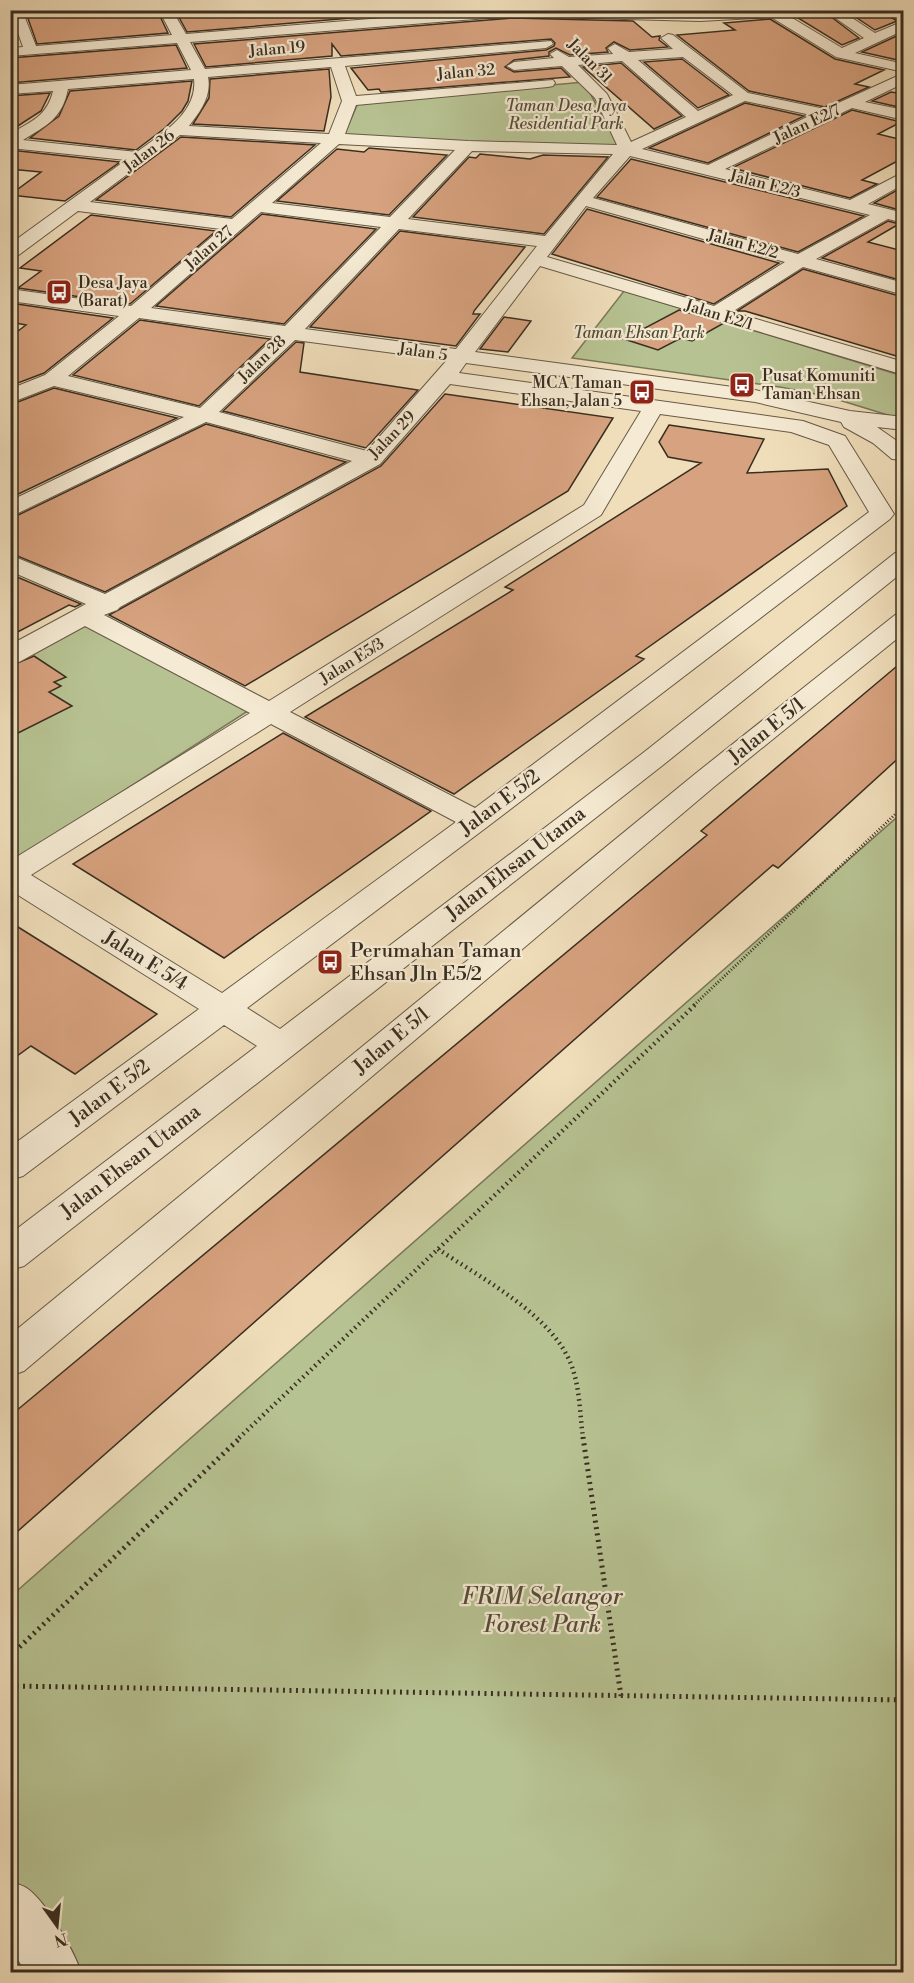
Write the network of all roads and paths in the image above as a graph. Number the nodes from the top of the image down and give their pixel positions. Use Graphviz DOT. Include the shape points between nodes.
graph roads {
  1 [pos="15,10"];
  2 [pos="334,10"];
  3 [pos="830,10"];
  4 [pos="511,11"];
  5 [pos="771,12"];
  6 [pos="573,13"];
  7 [pos="639,15"];
  8 [pos="901,20"];
  9 [pos="346,25"];
  10 [pos="170,27"];
  11 [pos="873,38"];
  12 [pos="546,44"];
  13 [pos="12,49"];
  14 [pos="31,50"];
  15 [pos="686,52"];
  16 [pos="841,54"];
  17 [pos="625,57"];
  18 [pos="375,58"];
  19 [pos="337,62"];
  20 [pos="566,62"];
  21 [pos="496,68"];
  22 [pos="903,68"];
  23 [pos="200,74"];
  24 [pos="903,77"];
  25 [pos="585,79"];
  26 [pos="62,85"];
  27 [pos="18,89"];
  28 [pos="743,96"];
  29 [pos="350,101"];
  30 [pos="850,103"];
  31 [pos="826,114"];
  32 [pos="903,115"];
  33 [pos="696,117"];
  34 [pos="28,130"];
  35 [pos="177,130"];
  36 [pos="10,132"];
  37 [pos="335,139"];
  38 [pos="10,142"];
  39 [pos="468,146"];
  40 [pos="627,150"];
  41 [pos="142,157"];
  42 [pos="710,170"];
  43 [pos="903,177"];
  44 [pos="582,200"];
  45 [pos="852,205"];
  46 [pos="76,206"];
  47 [pos="255,206"];
  48 [pos="894,216"];
  49 [pos="20,223"];
  50 [pos="393,223"];
  51 [pos="236,225"];
  52 [pos="48,227"];
  53 [pos="549,242"];
  54 [pos="10,253"];
  55 [pos="535,260"];
  56 [pos="801,260"];
  57 [pos="903,289"];
  58 [pos="10,295"];
  59 [pos="135,313"];
  60 [pos="714,314"];
  61 [pos="289,334"];
  62 [pos="461,357"];
  63 [pos="903,369"];
  64 [pos="446,377"];
  65 [pos="52,379"];
  66 [pos="10,397"];
  67 [pos="653,408"];
  68 [pos="834,414"];
  69 [pos="204,415"];
  70 [pos="903,424"];
  71 [pos="902,457"];
  72 [pos="372,459"];
  73 [pos="10,510"];
  74 [pos="903,558"];
  75 [pos="10,562"];
  76 [pos="97,610"];
  77 [pos="898,632"];
  78 [pos="10,656"];
  79 [pos="272,712"];
  80 [pos="653,759"];
  81 [pos="705,780"];
  82 [pos="903,807"];
  83 [pos="477,821"];
  84 [pos="10,876"];
  85 [pos="222,1010"];
  86 [pos="281,1045"];
  87 [pos="10,1166"];
  88 [pos="438,1250"];
  89 [pos="10,1255"];
  90 [pos="10,1359"];
  91 [pos="10,1656"];
  92 [pos="10,1686"];
  93 [pos="621,1696"];
  94 [pos="903,1701"];
  95 [pos="10,1907"];
  96 [pos="55,1972"];
  1 -- 14 [label="street"];
  2 -- 9 [label="street"];
  3 -- 11 [label="street"];
  4 -- 6 [label="street"];
  4 -- 9 [label="street"];
  4 -- 12 [label="street, Jalan 31"];
  5 -- 7 [label="street"];
  5 -- 16 [label="street"];
  6 -- 7 [label="street"];
  6 -- 17 [label="street"];
  7 -- 15 [label="street"];
  8 -- 11 [label="street"];
  9 -- 10 [label="street"];
  9 -- 18 [label="street"];
  10 -- 14 [label="street" via="44,44"];
  10 -- 23 [label="street"];
  11 -- 16 [label="street"];
  12 -- 18 [label="street, Jalan 19"];
  12 -- 20 [label="street, Jalan 31"];
  13 -- 14 [label="street"];
  13 -- 27 [label="street"];
  15 -- 17 [label="street"];
  15 -- 28 [label="street"];
  16 -- 22 [label="street"];
  17 -- 20 [label="street"];
  17 -- 33 [label="street"];
  18 -- 19 [label="street, Jalan 19"];
  19 -- 23 [label="street, Jalan 19"];
  19 -- 29 [label="street" via="349,80"];
  20 -- 21 [label="street"];
  20 -- 25 [label="street, Jalan 31"];
  23 -- 26 [label="street, Jalan 19"];
  23 -- 35 [label="street, Jalan 26" via="201,93 194,110"];
  24 -- 30 [label="street, Jalan E2/7"];
  25 -- 29 [label="street, Jalan 32"];
  25 -- 40 [label="street, Jalan 31" via="602,97"];
  26 -- 27 [label="street, Jalan 19"];
  26 -- 34 [label="street" via="57,106"];
  28 -- 31 [label="street"];
  28 -- 33 [label="street"];
  29 -- 37 [label="street, Jalan 27"];
  30 -- 31 [label="street, Jalan E2/7"];
  30 -- 32 [label="street"];
  31 -- 42 [label="street, Jalan E2/7"];
  33 -- 40 [label="street"];
  34 -- 36 [label="street"];
  34 -- 38 [label="street"];
  35 -- 37 [label="street"];
  35 -- 41 [label="street, Jalan 26"];
  37 -- 39 [label="street"];
  37 -- 47 [label="street, Jalan 27"];
  38 -- 41 [label="street"];
  39 -- 40 [label="street"];
  39 -- 50 [label="street, Jalan 28"];
  40 -- 42 [label="street, Jalan E2/3"];
  40 -- 44 [label="street, Jalan 29"];
  41 -- 46 [label="street, Jalan 26"];
  42 -- 45 [label="street, Jalan E2/3"];
  43 -- 45 [label="street"];
  44 -- 53 [label="street, Jalan 29"];
  44 -- 56 [label="street, Jalan E2/2"];
  45 -- 48 [label="street, Jalan E2/3"];
  46 -- 51 [label="street"];
  46 -- 52 [label="street, Jalan 26"];
  47 -- 50 [label="street"];
  47 -- 51 [label="street, Jalan 27"];
  48 -- 56 [label="street"];
  49 -- 52 [label="street"];
  50 -- 53 [label="street"];
  50 -- 61 [label="street, Jalan 28"];
  51 -- 59 [label="street, Jalan 27"];
  52 -- 54 [label="street, Jalan 26"];
  53 -- 55 [label="street, Jalan 29"];
  55 -- 60 [label="street, Jalan E2/1"];
  55 -- 62 [label="street, Jalan 29"];
  56 -- 57 [label="street, Jalan E2/2"];
  56 -- 60 [label="street"];
  58 -- 59 [label="street, Jalan 5"];
  59 -- 61 [label="street, Jalan 5"];
  59 -- 65 [label="street, Jalan 27"];
  60 -- 63 [label="street, Jalan E2/1"];
  61 -- 62 [label="street, Jalan 5"];
  61 -- 69 [label="street, Jalan 28"];
  62 -- 64 [label="street, Jalan 29"];
  62 -- 68 [label="street, Jalan 5" via="755,396"];
  64 -- 67 [label="street"];
  64 -- 72 [label="street, Jalan 29"];
  65 -- 66 [label="street, Jalan 27"];
  65 -- 69 [label="street"];
  67 -- 79 [label="street, Jalan E5/3" via="593,510"];
  67 -- 83 [label="street, Jalan E 5/2" via="795,426 837,441 882,514"];
  68 -- 70 [label="street, Jalan 5"];
  68 -- 71 [label="street, Jalan 5" via="870,431"];
  69 -- 72 [label="street"];
  69 -- 73 [label="street, Jalan 28"];
  72 -- 76 [label="street, Jalan 29"];
  74 -- 80 [label="street, Jalan Ehsan Utama"];
  75 -- 76 [label="street"];
  76 -- 78 [label="street, Jalan 29"];
  76 -- 79 [label="street"];
  77 -- 81 [label="street, Jalan E 5/1"];
  79 -- 83 [label="street"];
  79 -- 84 [label="street, Jalan E5/3"];
  80 -- 81 [label="street"];
  80 -- 86 [label="street, Jalan Ehsan Utama"];
  81 -- 90 [label="street, Jalan E 5/1"];
  82 -- 88 [label="path"];
  83 -- 85 [label="street, Jalan E 5/2"];
  84 -- 85 [label="street, Jalan E 5/4"];
  85 -- 86 [label="street, Jalan E 5/4"];
  85 -- 87 [label="street, Jalan E 5/2"];
  86 -- 89 [label="street, Jalan Ehsan Utama"];
  88 -- 91 [label="path"];
  88 -- 93 [label="path" via="539,1318 573,1369"];
  92 -- 93 [label="path"];
  93 -- 94 [label="path"];
  95 -- 96 [label="street" via="34,1936"];
}
